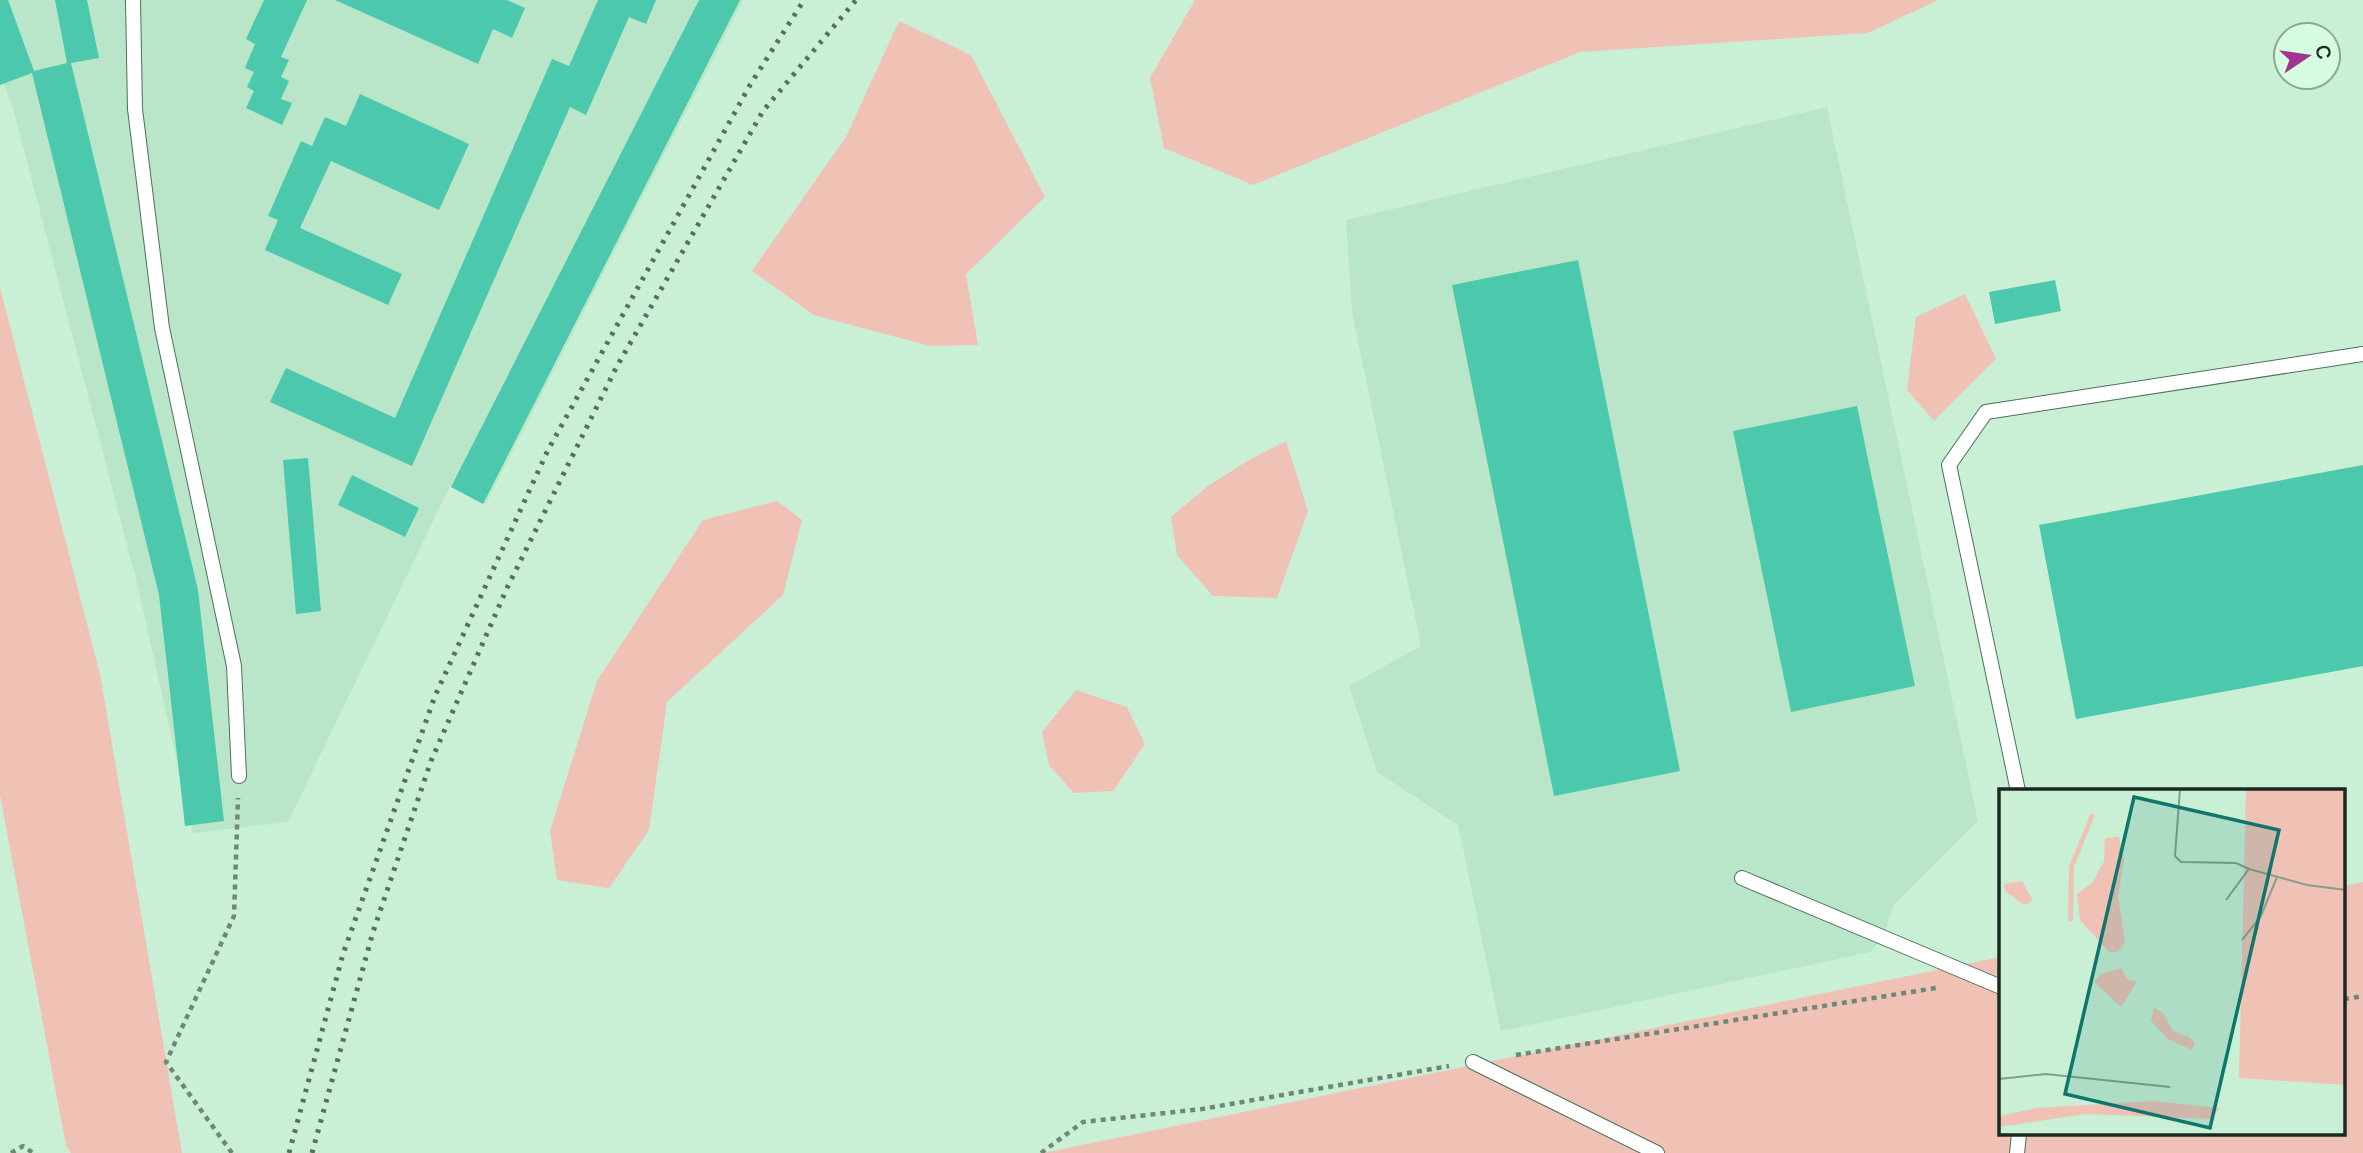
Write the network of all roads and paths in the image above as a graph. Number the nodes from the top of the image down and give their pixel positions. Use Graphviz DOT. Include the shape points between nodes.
graph roads {
  1 [pos="133,0"];
  2 [pos="2363,354"];
  3 [pos="239,776"];
  4 [pos="2018,789"];
  5 [pos="1742,878"];
  6 [pos="1999,987"];
  7 [pos="1474,1062"];
  8 [pos="11,1153"];
  9 [pos="33,1153"];
  10 [pos="232,1153"];
  11 [pos="1657,1153"];
  1 -- 3 [label="lane" via="135,109 162,328 234,666"];
  2 -- 4 [label="lane" via="1986,412 1950,465"];
  3 -- 10 [label="path" via="234,916 166,1062"];
  5 -- 6 [label="lane"];
  7 -- 11 [label="lane"];
  8 -- 9 [label="path" via="23,1146"];
}
